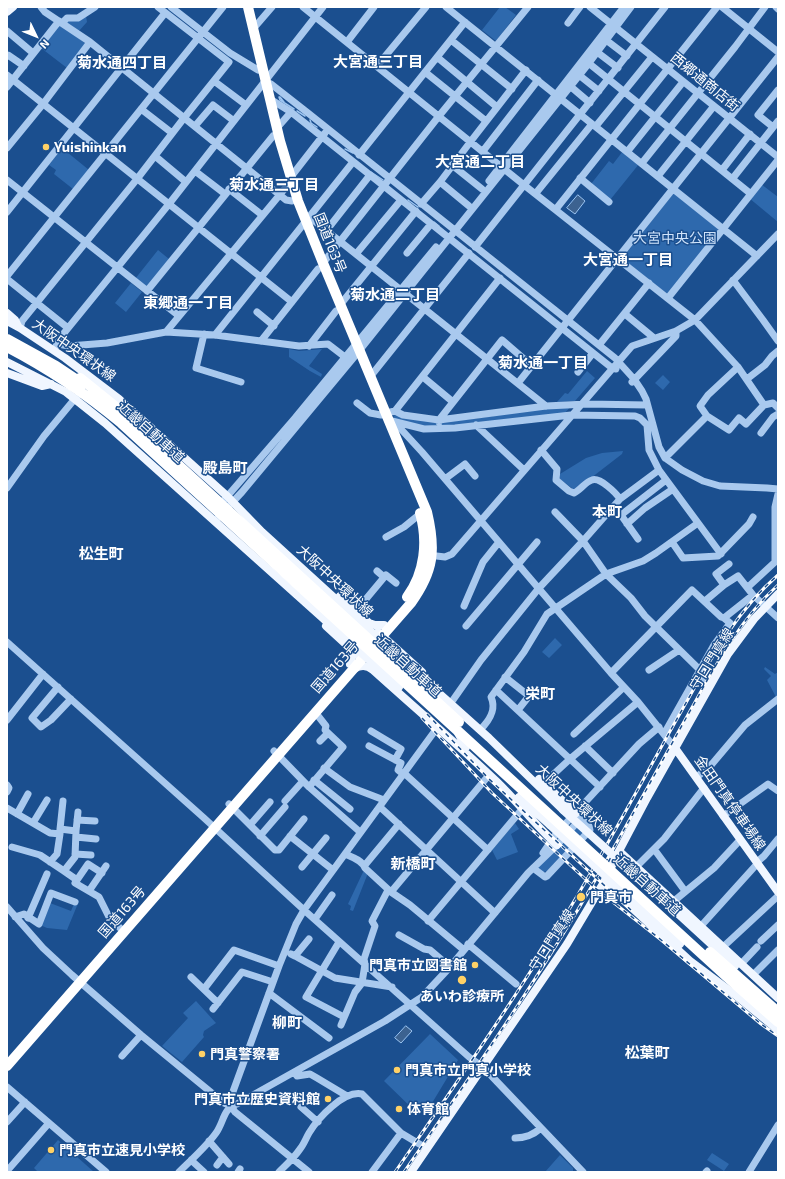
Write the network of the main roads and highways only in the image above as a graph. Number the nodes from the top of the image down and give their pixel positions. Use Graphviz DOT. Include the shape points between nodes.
graph roads {
  1 [pos="13,7"];
  2 [pos="242,7"];
  3 [pos="248,7"];
  4 [pos="7,12"];
  5 [pos="264,84"];
  6 [pos="275,132"];
  7 [pos="289,182"];
  8 [pos="304,223"];
  9 [pos="7,313"];
  10 [pos="7,324"];
  11 [pos="19,327"];
  12 [pos="7,339"];
  13 [pos="7,347"];
  14 [pos="354,351"];
  15 [pos="7,354"];
  16 [pos="7,362"];
  17 [pos="7,373"];
  18 [pos="50,384"];
  19 [pos="98,404"];
  20 [pos="388,416"];
  21 [pos="143,419"];
  22 [pos="148,437"];
  23 [pos="220,509"];
  24 [pos="253,522"];
  25 [pos="262,532"];
  26 [pos="428,556"];
  27 [pos="263,564"];
  28 [pos="778,594"];
  29 [pos="395,620"];
  30 [pos="371,644"];
  31 [pos="394,646"];
  32 [pos="349,648"];
  33 [pos="350,668"];
  34 [pos="472,724"];
  35 [pos="489,738"];
  36 [pos="675,748"];
  37 [pos="468,749"];
  38 [pos="276,753"];
  39 [pos="490,776"];
  40 [pos="520,798"];
  41 [pos="578,815"];
  42 [pos="212,826"];
  43 [pos="555,842"];
  44 [pos="619,851"];
  45 [pos="604,882"];
  46 [pos="776,886"];
  47 [pos="674,906"];
  48 [pos="78,980"];
  49 [pos="738,997"];
  50 [pos="778,998"];
  51 [pos="778,1002"];
  52 [pos="778,1012"];
  53 [pos="778,1022"];
  54 [pos="778,1030"];
  55 [pos="7,1058"];
  56 [pos="7,1066"];
  57 [pos="411,1172"];
  1 -- 4 [label="main road"];
  2 -- 5 [label="highway, 国道163号"];
  3 -- 5 [label="highway, 国道163号"];
  5 -- 6 [label="highway, 国道163号"];
  5 -- 6 [label="highway, 国道163号" via="270,99"];
  6 -- 7 [label="highway, 国道163号"];
  7 -- 8 [label="highway, 国道163号"];
  7 -- 8 [label="highway, 国道163号" via="292,201"];
  8 -- 14 [label="highway, 国道163号"];
  9 -- 11 [label="main road"];
  10 -- 11 [label="main road, 大阪中央環状線"];
  10 -- 22 [label="highway, bridge" via="81,378"];
  11 -- 21 [label="main road, 大阪中央環状線" via="56,347"];
  12 -- 22 [label="highway, 近畿自動車道, bridge" via="79,381"];
  13 -- 19 [label="highway, 近畿自動車道, bridge" via="75,386"];
  14 -- 20 [label="highway, 国道163号"];
  14 -- 20 [label="highway, 国道163号" via="370,377"];
  15 -- 19 [label="highway, bridge" via="52,375"];
  16 -- 18 [label="main road"];
  17 -- 18 [label="main road" via="42,386"];
  18 -- 27 [label="main road" via="66,392 106,423"];
  19 -- 53 [label="highway, 近畿自動車道, bridge"];
  20 -- 26 [label="highway, 国道163号" via="420,514"];
  20 -- 26 [label="highway, 国道163号" via="427,512 432,532"];
  21 -- 23 [label="main road" via="149,433 176,460 178,470"];
  21 -- 24 [label="main road, 大阪中央環状線"];
  22 -- 52 [label="highway, 近畿自動車道, bridge" via="731,972"];
  24 -- 25 [label="main road, 大阪中央環状線"];
  24 -- 30 [label="main road" via="278,541 369,623 375,625"];
  25 -- 30 [label="main road" via="276,557 287,570"];
  25 -- 34 [label="main road, 大阪中央環状線, bridge"];
  26 -- 29 [label="highway, 国道163号" via="426,577 421,589"];
  26 -- 30 [label="highway, 国道163号" via="413,589"];
  27 -- 30 [label="main road" via="270,564"];
  27 -- 32 [label="main road" via="267,572"];
  27 -- 37 [label="main road, bridge"];
  28 -- 36 [label="main road, 守口門真線" via="736,642"];
  29 -- 30 [label="highway, 国道163号"];
  29 -- 31 [label="main road" via="389,636"];
  30 -- 31 [label="main road"];
  30 -- 32 [label="main road"];
  30 -- 33 [label="highway, 国道163号"];
  30 -- 34 [label="main road"];
  30 -- 37 [label="main road" via="448,718"];
  31 -- 34 [label="main road" via="453,700"];
  32 -- 33 [label="main road" via="352,657"];
  33 -- 38 [label="highway, 国道163号"];
  33 -- 38 [label="highway, 国道163号" via="315,712"];
  33 -- 39 [label="main road" via="370,668"];
  34 -- 35 [label="main road, 大阪中央環状線"];
  35 -- 41 [label="main road" via="510,752"];
  35 -- 47 [label="main road, 大阪中央環状線, bridge" via="564,810"];
  36 -- 44 [label="main road, 守口門真線"];
  36 -- 46 [label="main road, 金田門真停車場線"];
  37 -- 39 [label="main road"];
  37 -- 40 [label="main road"];
  38 -- 42 [label="highway, 国道163号"];
  39 -- 40 [label="main road"];
  39 -- 43 [label="main road"];
  40 -- 49 [label="main road, bridge"];
  42 -- 48 [label="highway, 国道163号"];
  42 -- 48 [label="highway, 国道163号" via="120,928"];
  44 -- 45 [label="main road, 守口門真線"];
  44 -- 47 [label="main road"];
  45 -- 49 [label="main road" via="690,961"];
  45 -- 57 [label="main road, 守口門真線" via="567,944"];
  47 -- 50 [label="main road" via="701,926"];
  47 -- 51 [label="main road, 大阪中央環状線" via="749,979"];
  48 -- 55 [label="highway, 国道163号"];
  48 -- 56 [label="highway, 国道163号"];
  49 -- 54 [label="main road"];
}
